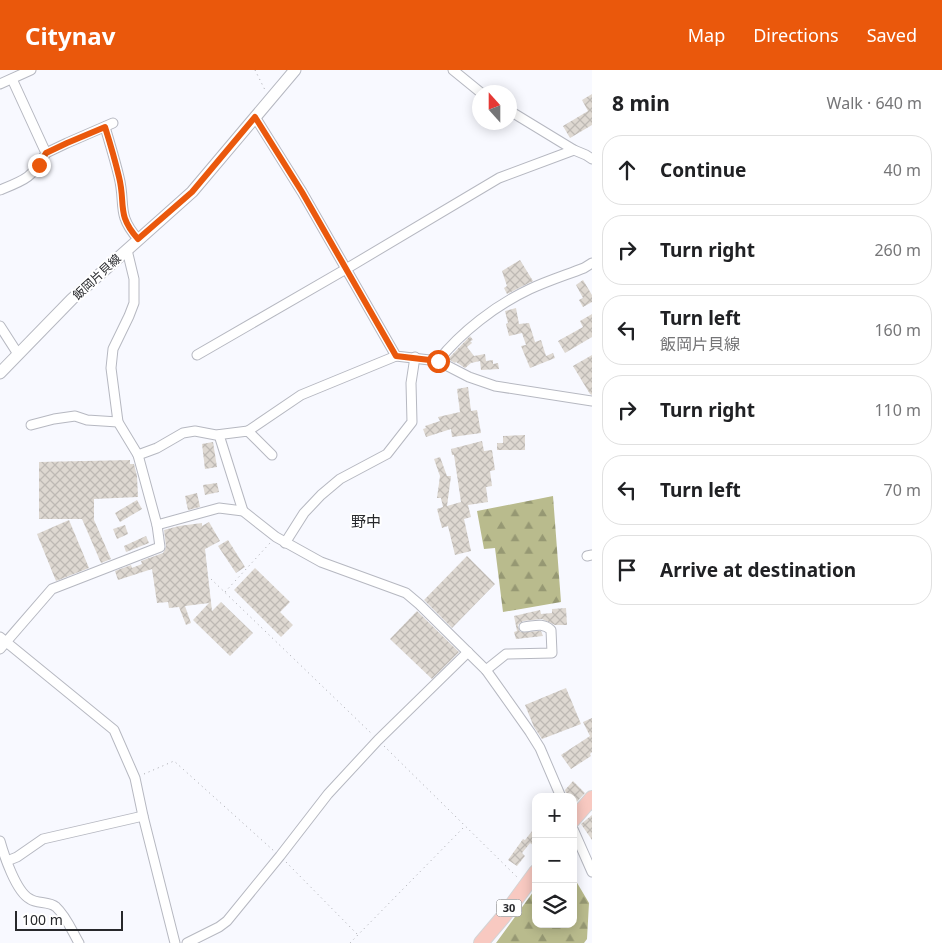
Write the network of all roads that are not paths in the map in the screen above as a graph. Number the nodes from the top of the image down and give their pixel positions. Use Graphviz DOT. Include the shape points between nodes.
graph roads {
  1 [pos="31,70"];
  2 [pos="295,70"];
  3 [pos="452,70"];
  4 [pos="12,79"];
  5 [pos="0,84"];
  6 [pos="472,86"];
  7 [pos="517,115"];
  8 [pos="255,117"];
  9 [pos="574,150"];
  10 [pos="46,153"];
  11 [pos="590,155"];
  12 [pos="0,190"];
  13 [pos="138,239"];
  14 [pos="127,250"];
  15 [pos="592,263"];
  16 [pos="346,270"];
  17 [pos="0,326"];
  18 [pos="18,354"];
  19 [pos="197,355"];
  20 [pos="396,356"];
  21 [pos="415,357"];
  22 [pos="438,361"];
  23 [pos="0,373"];
  24 [pos="592,401"];
  25 [pos="118,422"];
  26 [pos="31,425"];
  27 [pos="248,431"];
  28 [pos="219,435"];
  29 [pos="138,455"];
  30 [pos="272,455"];
  31 [pos="243,511"];
  32 [pos="157,525"];
  33 [pos="285,543"];
  34 [pos="524,628"];
  35 [pos="2,643"];
  36 [pos="468,652"];
  37 [pos="486,670"];
  38 [pos="559,793"];
  39 [pos="592,798"];
  40 [pos="577,815"];
  41 [pos="143,816"];
  42 [pos="577,838"];
  43 [pos="0,840"];
  44 [pos="7,861"];
  45 [pos="592,872"];
  46 [pos="532,878"];
  47 [pos="79,943"];
  48 [pos="175,943"];
  49 [pos="187,943"];
  50 [pos="481,943"];
  1 -- 4 [label="street"];
  2 -- 8 [label="main road, 飯岡片貝線"];
  3 -- 6 [label="street"];
  4 -- 5 [label="street"];
  4 -- 10 [label="street"];
  7 -- 9 [label="street"];
  8 -- 13 [label="main road, 飯岡片貝線" via="192,192"];
  8 -- 16 [label="street"];
  9 -- 11 [label="street"];
  9 -- 16 [label="street" via="499,178"];
  10 -- 12 [label="street" via="27,179"];
  10 -- 13 [label="street" via="109,125 122,209 130,230"];
  13 -- 14 [label="main road, 飯岡片貝線"];
  14 -- 18 [label="main road, 飯岡片貝線" via="72,299"];
  14 -- 25 [label="street" via="135,292 129,316 113,349 111,368"];
  15 -- 22 [label="street" via="504,303 458,338"];
  16 -- 19 [label="street"];
  16 -- 20 [label="street"];
  17 -- 18 [label="street"];
  18 -- 23 [label="main road, 飯岡片貝線"];
  20 -- 21 [label="street"];
  20 -- 27 [label="street" via="301,395"];
  21 -- 22 [label="street"];
  21 -- 33 [label="street" via="410,383 412,422 387,454 340,479 321,494"];
  22 -- 24 [label="street" via="495,386"];
  25 -- 26 [label="street" via="75,416"];
  25 -- 29 [label="street"];
  27 -- 28 [label="street"];
  27 -- 30 [label="street"];
  28 -- 29 [label="street" via="195,431 183,433"];
  28 -- 31 [label="street"];
  29 -- 32 [label="street"];
  31 -- 32 [label="street" via="219,508"];
  31 -- 33 [label="street"];
  32 -- 35 [label="street" via="160,548 52,589"];
  33 -- 36 [label="street" via="321,562 406,592"];
  34 -- 37 [label="street" via="546,625 551,630 552,653 506,654"];
  35 -- 41 [label="street" via="114,730 135,778"];
  36 -- 37 [label="street"];
  36 -- 49 [label="street" via="328,794 227,921"];
  37 -- 38 [label="street" via="540,748"];
  39 -- 40 [label="main road"];
  41 -- 44 [label="street" via="43,839"];
  41 -- 48 [label="street"];
  42 -- 45 [label="street"];
  43 -- 44 [label="street"];
  44 -- 47 [label="street" via="22,892 30,900 54,905"];
  46 -- 50 [label="main road, 30"];
}
